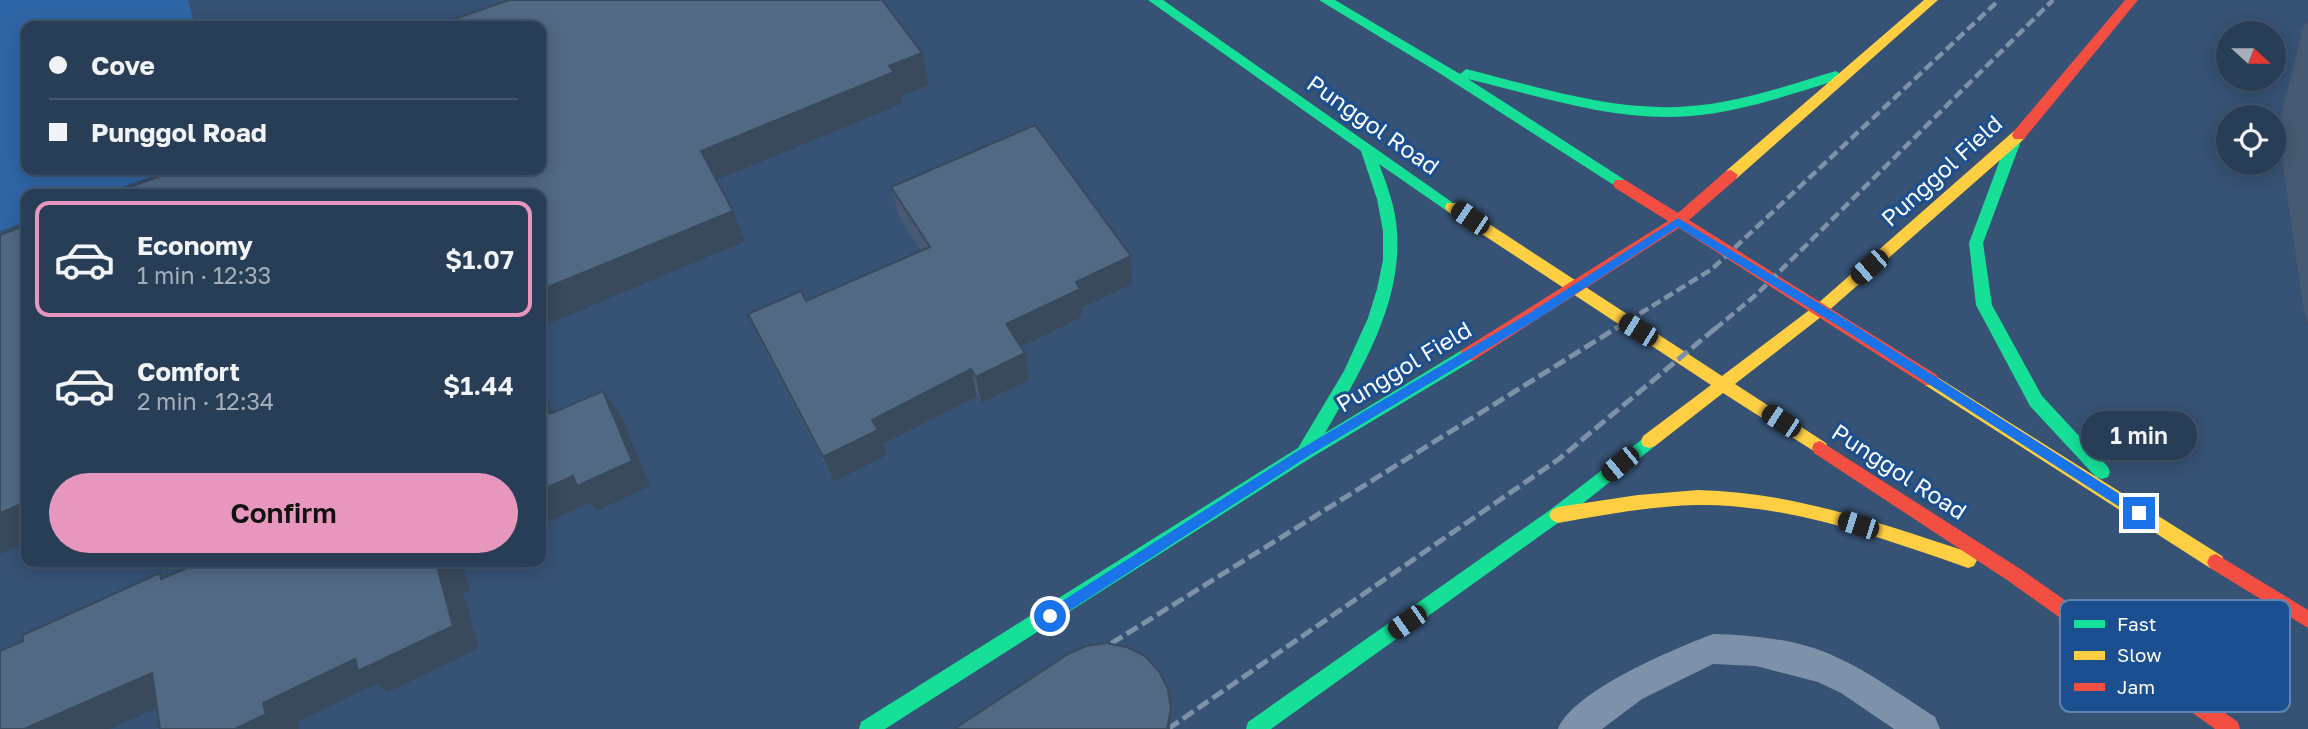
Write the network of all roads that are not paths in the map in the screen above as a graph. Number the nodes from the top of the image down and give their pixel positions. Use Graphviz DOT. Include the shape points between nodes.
graph roads {
  1 [pos="1154,0"];
  2 [pos="1325,0"];
  3 [pos="1932,0"];
  4 [pos="2132,0"];
  5 [pos="1441,68"];
  6 [pos="1845,73"];
  7 [pos="2015,139"];
  8 [pos="1367,149"];
  9 [pos="1678,222"];
  10 [pos="1573,288"];
  11 [pos="1821,310"];
  12 [pos="1724,384"];
  13 [pos="1303,454"];
  14 [pos="2139,513"];
  15 [pos="1556,515"];
  16 [pos="2017,576"];
  17 [pos="2276,600"];
  18 [pos="2060,607"];
  19 [pos="2290,609"];
  20 [pos="2308,620"];
  21 [pos="2207,712"];
  22 [pos="868,729"];
  23 [pos="1255,729"];
  24 [pos="1575,729"];
  25 [pos="1923,729"];
  26 [pos="2231,729"];
  1 -- 8 [label="main road, Punggol Road"];
  2 -- 5 [label="main road"];
  3 -- 6 [label="main road, Punggol Field"];
  4 -- 7 [label="main road, Punggol Field"];
  5 -- 6 [label="main road" via="1595,104 1670,111 1734,104"];
  5 -- 9 [label="main road"];
  6 -- 9 [label="main road, Punggol Field"];
  7 -- 11 [label="main road, Punggol Field"];
  7 -- 14 [label="main road" via="1976,243 1984,305 2036,401"];
  8 -- 10 [label="main road, Punggol Road"];
  8 -- 13 [label="main road" via="1385,200 1390,233 1388,268 1375,324"];
  9 -- 10 [label="main road, Punggol Field"];
  9 -- 11 [label="main road"];
  10 -- 12 [label="main road, Punggol Road"];
  10 -- 13 [label="main road, Punggol Field"];
  11 -- 12 [label="main road, Punggol Field"];
  11 -- 14 [label="main road"];
  12 -- 15 [label="main road, Punggol Field"];
  12 -- 16 [label="main road, Punggol Road"];
  13 -- 22 [label="main road, Punggol Field"];
  14 -- 17 [label="main road"];
  15 -- 16 [label="main road" via="1681,498 1749,501 1832,516"];
  15 -- 23 [label="main road, Punggol Field"];
  16 -- 18 [label="main road, Punggol Road"];
  19 -- 20 [label="main road"];
  21 -- 26 [label="main road, Punggol Road"];
  24 -- 25 [label="lane" via="1630,688 1713,649 1756,651 1823,667"];
}
